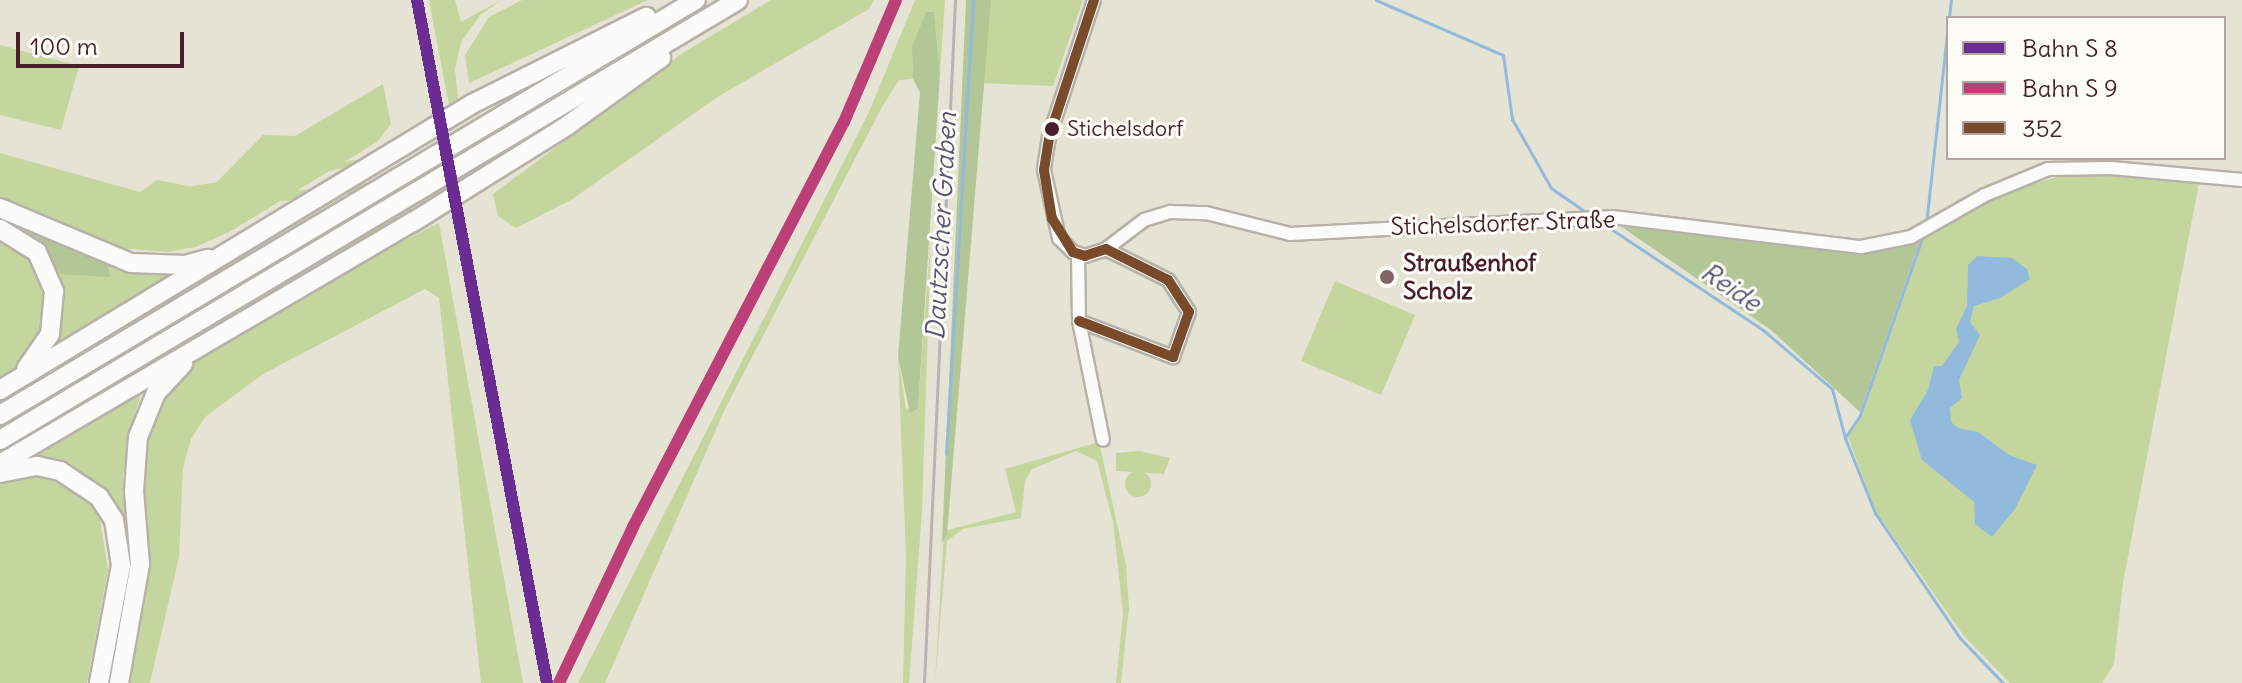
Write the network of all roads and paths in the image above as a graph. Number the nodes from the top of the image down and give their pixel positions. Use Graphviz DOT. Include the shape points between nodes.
graph roads {
  1 [pos="681,0"];
  2 [pos="696,0"];
  3 [pos="738,0"];
  4 [pos="1094,0"];
  5 [pos="709,17"];
  6 [pos="2242,180"];
  7 [pos="0,208"];
  8 [pos="0,229"];
  9 [pos="248,243"];
  10 [pos="1106,249"];
  11 [pos="1078,255"];
  12 [pos="1079,321"];
  13 [pos="229,328"];
  14 [pos="1,390"];
  15 [pos="0,415"];
  16 [pos="0,440"];
  17 [pos="1103,440"];
  18 [pos="0,464"];
  19 [pos="0,473"];
  20 [pos="99,683"];
  21 [pos="119,683"];
  1 -- 9 [label="highway" via="472,104"];
  2 -- 15 [label="highway"];
  3 -- 5 [label="highway"];
  4 -- 11 [label="street" via="1049,137 1044,170 1059,238"];
  5 -- 13 [label="highway" via="591,109 413,222"];
  5 -- 16 [label="highway"];
  6 -- 10 [label="street, Stichelsdorfer Straße" via="2111,168 2048,169 1985,195 1911,237 1843,246 1606,218 1290,234 1206,213 1171,212 1144,220"];
  7 -- 9 [label="highway" via="131,263 185,265"];
  8 -- 14 [label="highway" via="37,252 56,299 42,350"];
  9 -- 14 [label="highway"];
  10 -- 11 [label="street, Stichelsdorfer Straße"];
  10 -- 12 [label="street" via="1168,280 1189,312 1173,357"];
  11 -- 12 [label="street"];
  12 -- 17 [label="street"];
  13 -- 18 [label="highway"];
  13 -- 21 [label="highway" via="165,380 142,422 134,471 140,564"];
  19 -- 20 [label="highway" via="37,466 60,471 99,497 114,520 121,565"];
}
